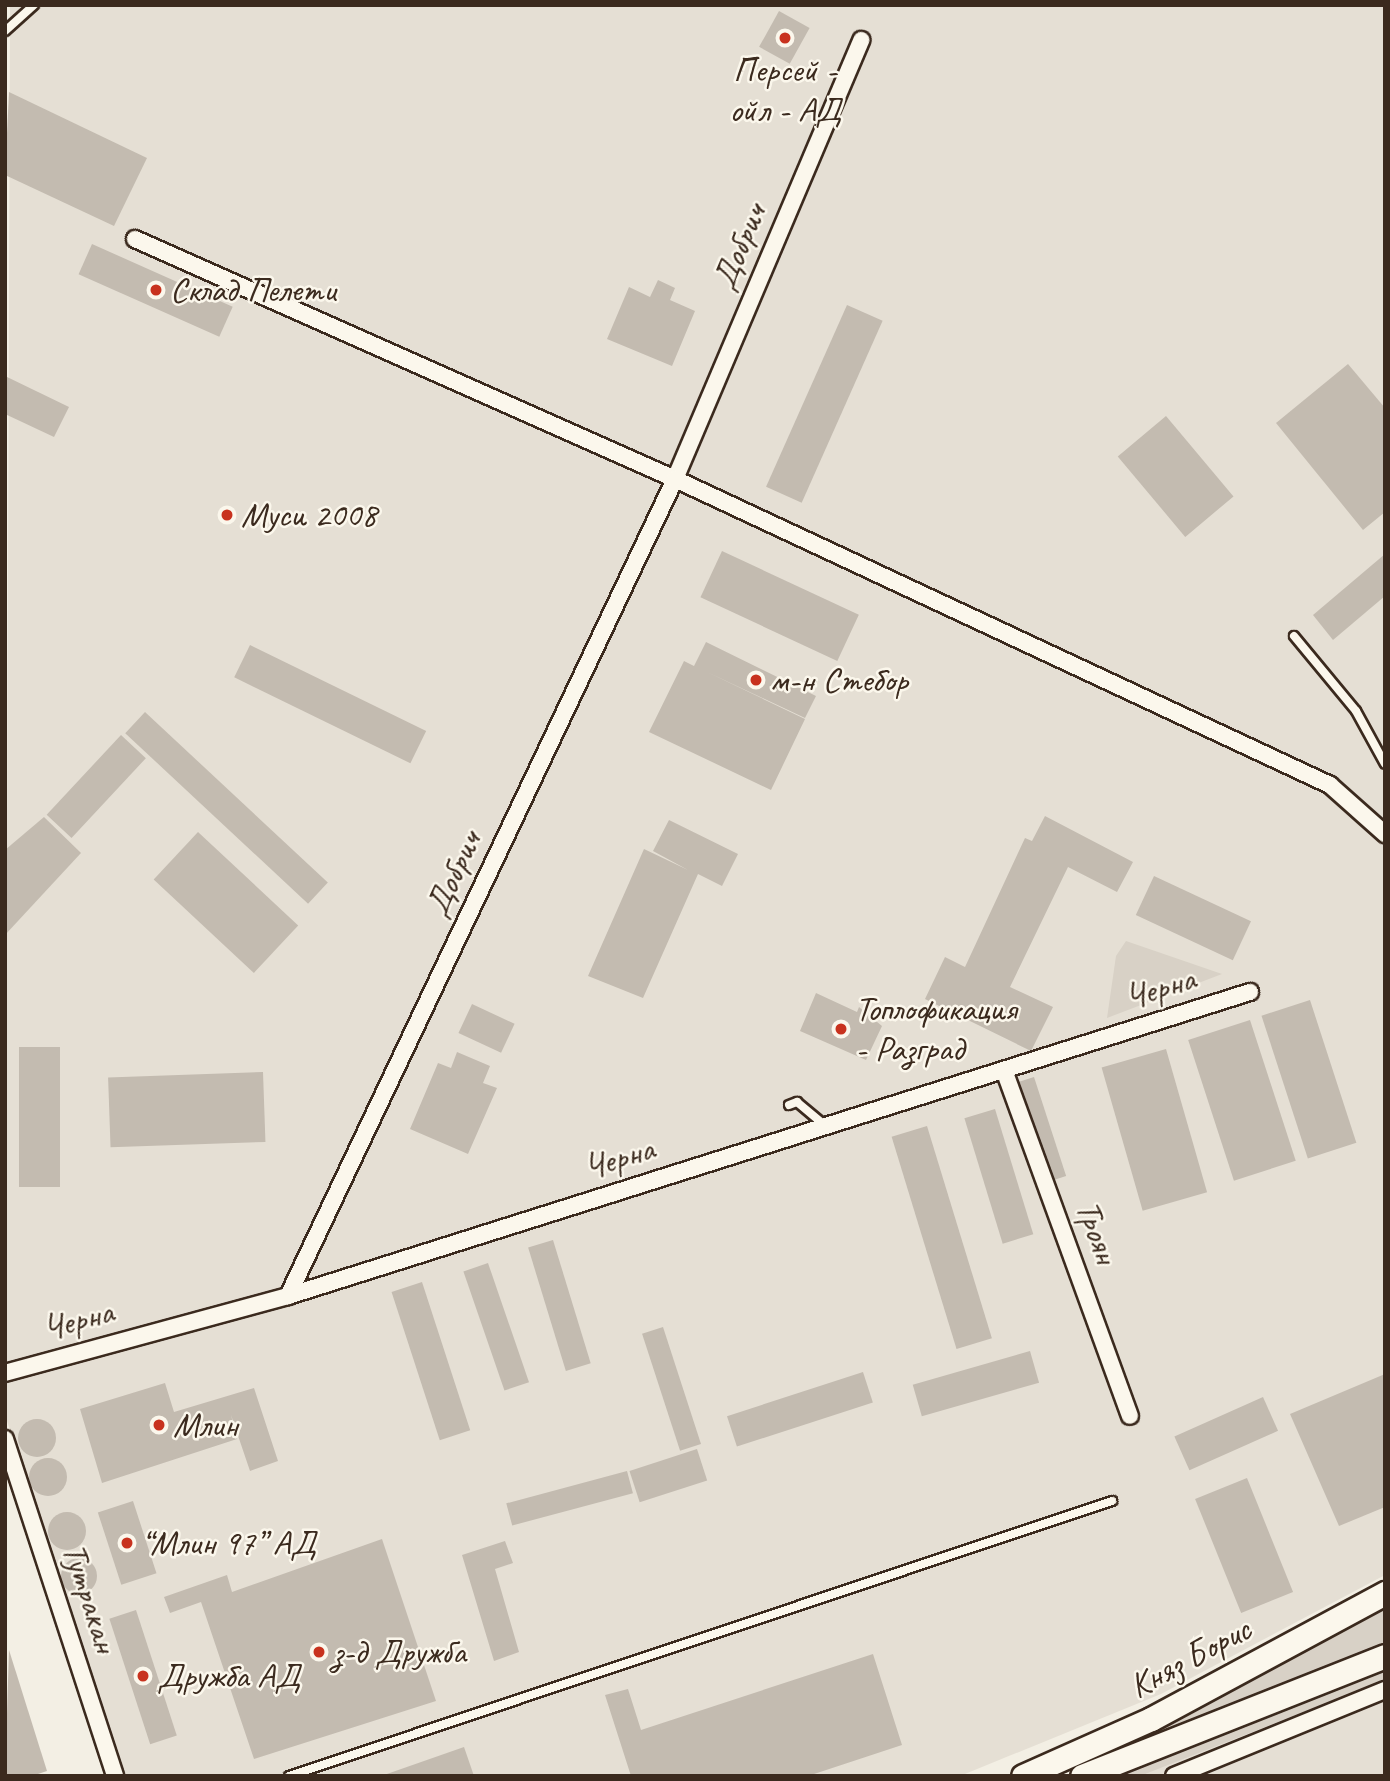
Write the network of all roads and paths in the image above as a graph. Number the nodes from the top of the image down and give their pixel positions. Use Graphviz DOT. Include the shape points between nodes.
graph roads {
  1 [pos="34,5"];
  2 [pos="5,32"];
  3 [pos="861,40"];
  4 [pos="135,239"];
  5 [pos="675,479"];
  6 [pos="1294,636"];
  7 [pos="1385,764"];
  8 [pos="1385,834"];
  9 [pos="1250,992"];
  10 [pos="1004,1070"];
  11 [pos="789,1105"];
  12 [pos="826,1126"];
  13 [pos="288,1296"];
  14 [pos="5,1373"];
  15 [pos="1130,1416"];
  16 [pos="5,1439"];
  17 [pos="1112,1501"];
  18 [pos="1385,1593"];
  19 [pos="1385,1656"];
  20 [pos="1385,1690"];
  21 [pos="115,1776"];
  22 [pos="289,1776"];
  23 [pos="1023,1776"];
  24 [pos="1082,1776"];
  25 [pos="1174,1776"];
  1 -- 2 [label="lane"];
  3 -- 5 [label="street, Добрич"];
  4 -- 5 [label="street"];
  5 -- 8 [label="street" via="1330,785"];
  5 -- 13 [label="street, Добрич"];
  6 -- 7 [label="lane" via="1356,711"];
  9 -- 10 [label="street, Черна"];
  10 -- 12 [label="street, Черна"];
  10 -- 15 [label="street, Троян"];
  11 -- 12 [label="lane" via="797,1102"];
  12 -- 13 [label="street, Черна"];
  13 -- 14 [label="street, Черна"];
  16 -- 21 [label="street, Тутракан"];
  17 -- 22 [label="lane"];
  18 -- 23 [label="street, Княз Борис" via="1152,1719"];
  19 -- 24 [label="street, Княз Борис"];
  20 -- 25 [label="street"];
}
